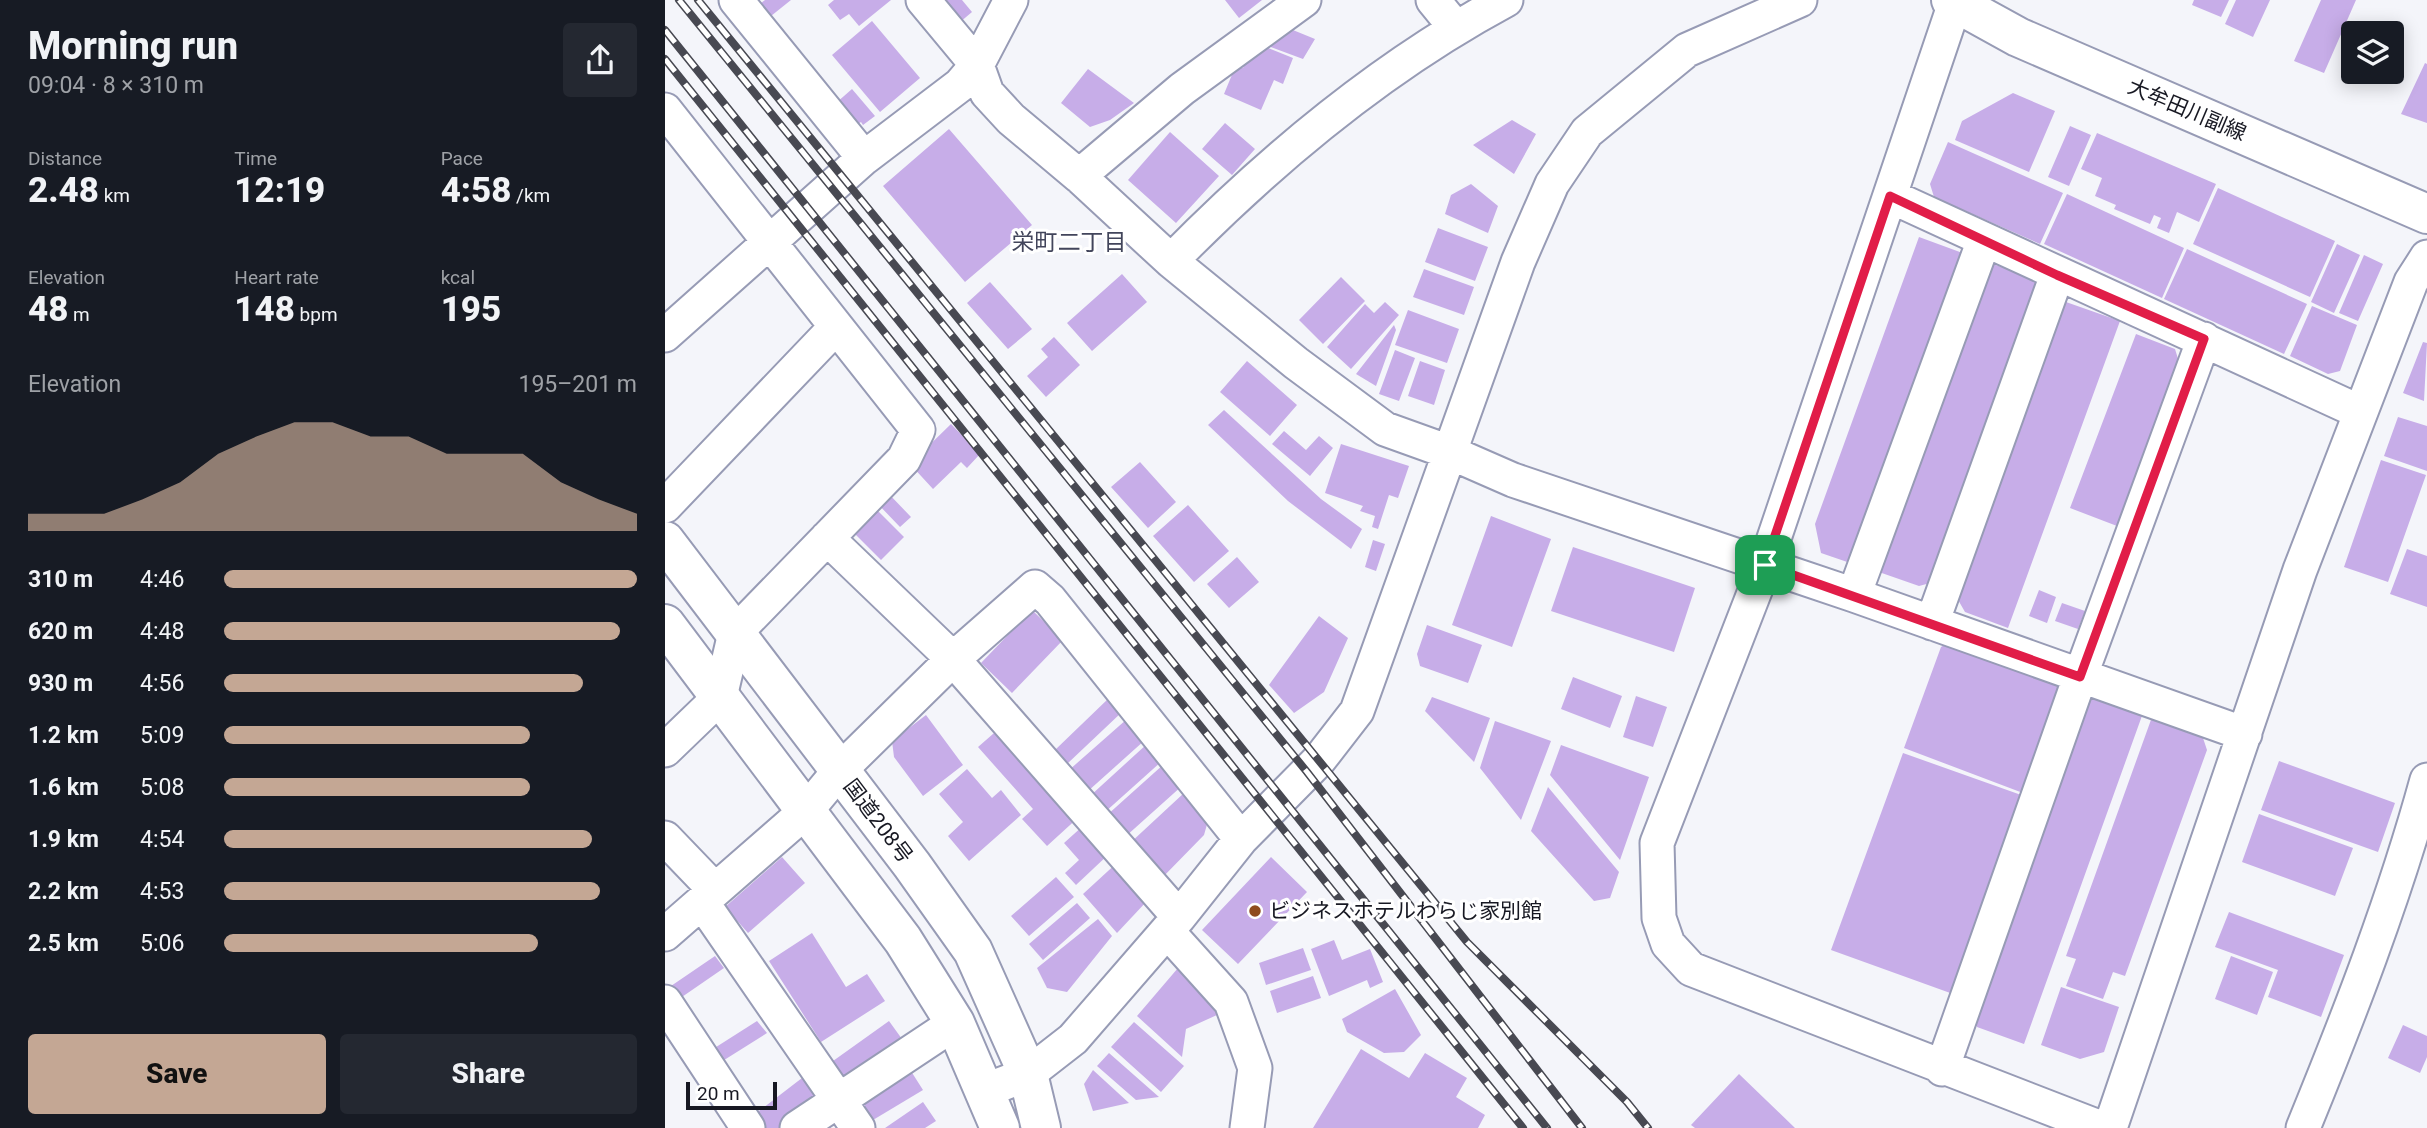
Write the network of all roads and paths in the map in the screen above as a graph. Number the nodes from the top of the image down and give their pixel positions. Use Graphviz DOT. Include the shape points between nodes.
graph roads {
  1 [pos="736,0"];
  2 [pos="923,0"];
  3 [pos="1011,0"];
  4 [pos="1304,0"];
  5 [pos="1433,0"];
  6 [pos="1506,0"];
  7 [pos="1793,0"];
  8 [pos="1800,0"];
  9 [pos="1948,1"];
  10 [pos="1455,27"];
  11 [pos="977,65"];
  12 [pos="665,110"];
  13 [pos="864,158"];
  14 [pos="1079,176"];
  15 [pos="1890,196"];
  16 [pos="2427,214"];
  17 [pos="1984,240"];
  18 [pos="768,241"];
  19 [pos="2427,257"];
  20 [pos="1171,261"];
  21 [pos="2057,275"];
  22 [pos="836,327"];
  23 [pos="665,335"];
  24 [pos="2204,339"];
  25 [pos="2360,412"];
  26 [pos="1449,452"];
  27 [pos="665,506"];
  28 [pos="827,538"];
  29 [pos="665,541"];
  30 [pos="1765,565"];
  31 [pos="1854,595"];
  32 [pos="1932,623"];
  33 [pos="665,624"];
  34 [pos="736,633"];
  35 [pos="953,659"];
  36 [pos="2080,677"];
  37 [pos="720,697"];
  38 [pos="2245,734"];
  39 [pos="665,750"];
  40 [pos="840,770"];
  41 [pos="2427,780"];
  42 [pos="806,811"];
  43 [pos="665,838"];
  44 [pos="1241,839"];
  45 [pos="708,896"];
  46 [pos="1173,924"];
  47 [pos="665,934"];
  48 [pos="665,1002"];
  49 [pos="955,1023"];
  50 [pos="1943,1069"];
  51 [pos="1028,1074"];
  52 [pos="984,1091"];
  53 [pos="839,1101"];
  54 [pos="2115,1126"];
  55 [pos="748,1128"];
  56 [pos="797,1128"];
  57 [pos="857,1128"];
  58 [pos="999,1128"];
  59 [pos="1041,1128"];
  60 [pos="1247,1128"];
  61 [pos="2303,1128"];
  1 -- 13 [label="street"];
  2 -- 11 [label="street"];
  3 -- 11 [label="street"];
  4 -- 14 [label="street" via="1182,89"];
  5 -- 10 [label="street"];
  6 -- 10 [label="street"];
  7 -- 8 [label="street"];
  7 -- 26 [label="street" via="1687,50 1587,132 1552,184 1518,262"];
  9 -- 15 [label="street"];
  9 -- 16 [label="main road, 大牟田川副線" via="2018,37"];
  10 -- 20 [label="street" via="1370,87 1221,210"];
  11 -- 13 [label="street" via="960,85"];
  11 -- 14 [label="street" via="986,93"];
  12 -- 18 [label="street"];
  13 -- 18 [label="street"];
  14 -- 20 [label="street"];
  15 -- 17 [label="street"];
  15 -- 30 [label="street"];
  17 -- 21 [label="street"];
  17 -- 31 [label="street"];
  18 -- 22 [label="street"];
  18 -- 23 [label="street"];
  19 -- 25 [label="street" via="2411,282"];
  20 -- 26 [label="street" via="1385,429"];
  21 -- 24 [label="street"];
  21 -- 32 [label="street"];
  22 -- 27 [label="street"];
  22 -- 28 [label="street" via="918,430 904,458"];
  24 -- 25 [label="street"];
  24 -- 36 [label="street"];
  25 -- 38 [label="street"];
  26 -- 30 [label="street" via="1513,480"];
  26 -- 44 [label="street" via="1357,711 1319,760"];
  28 -- 34 [label="street"];
  28 -- 35 [label="street"];
  29 -- 34 [label="main road, 国道208号"];
  30 -- 31 [label="street"];
  30 -- 50 [label="street" via="1657,843 1659,918 1668,944 1691,969"];
  31 -- 32 [label="street"];
  32 -- 36 [label="street"];
  33 -- 37 [label="main road"];
  34 -- 37 [label="street"];
  34 -- 40 [label="main road, 国道208号"];
  35 -- 40 [label="street"];
  35 -- 44 [label="street" via="1035,587"];
  35 -- 46 [label="street"];
  36 -- 38 [label="street"];
  36 -- 50 [label="street"];
  37 -- 39 [label="street"];
  37 -- 42 [label="main road"];
  38 -- 54 [label="street"];
  40 -- 42 [label="street"];
  40 -- 51 [label="main road, 国道208号" via="973,951"];
  41 -- 61 [label="street" via="2361,988"];
  42 -- 45 [label="street"];
  42 -- 49 [label="main road" via="903,940"];
  43 -- 45 [label="street"];
  44 -- 46 [label="street"];
  45 -- 47 [label="street"];
  45 -- 53 [label="street"];
  46 -- 51 [label="street" via="1073,1039"];
  46 -- 60 [label="street" via="1231,1002 1255,1068"];
  48 -- 55 [label="street"];
  49 -- 52 [label="main road"];
  49 -- 53 [label="street"];
  50 -- 54 [label="street"];
  51 -- 52 [label="street"];
  51 -- 59 [label="main road, 国道208号"];
  52 -- 58 [label="main road"];
  53 -- 56 [label="street"];
  53 -- 57 [label="street"];
}
